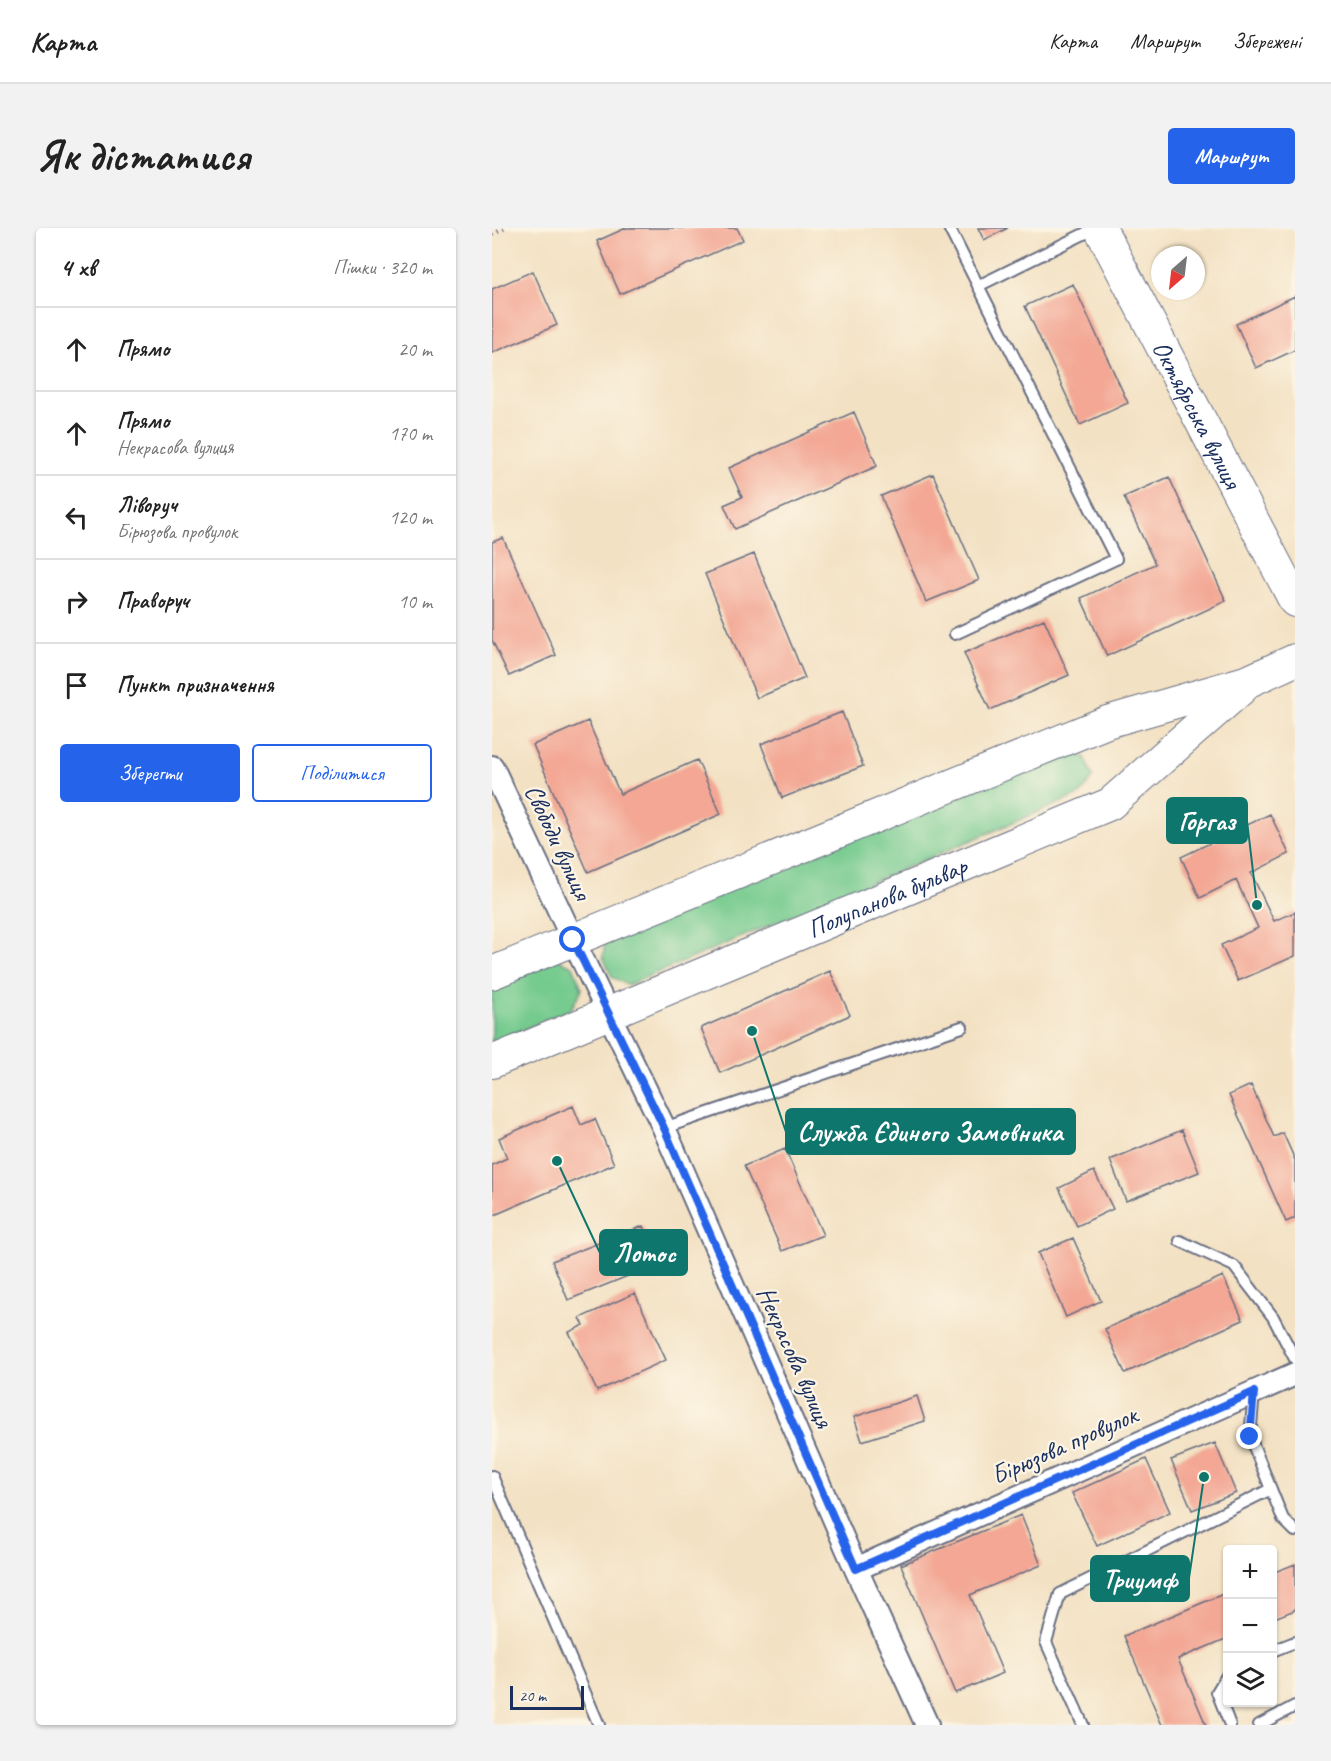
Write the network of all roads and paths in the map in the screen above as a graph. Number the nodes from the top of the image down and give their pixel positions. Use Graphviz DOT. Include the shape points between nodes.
graph roads {
  1 [pos="506,228"];
  2 [pos="949,228"];
  3 [pos="1098,228"];
  4 [pos="492,234"];
  5 [pos="978,286"];
  6 [pos="1295,601"];
  7 [pos="955,634"];
  8 [pos="1295,660"];
  9 [pos="1249,681"];
  10 [pos="492,767"];
  11 [pos="573,940"];
  12 [pos="492,973"];
  13 [pos="609,1012"];
  14 [pos="962,1027"];
  15 [pos="492,1062"];
  16 [pos="664,1128"];
  17 [pos="1179,1241"];
  18 [pos="1295,1359"];
  19 [pos="1295,1374"];
  20 [pos="1254,1392"];
  21 [pos="492,1476"];
  22 [pos="1271,1489"];
  23 [pos="1295,1531"];
  24 [pos="856,1569"];
  25 [pos="1295,1642"];
  26 [pos="1277,1649"];
  27 [pos="1223,1681"];
  28 [pos="1295,1706"];
  29 [pos="599,1725"];
  30 [pos="927,1725"];
  31 [pos="1083,1725"];
  32 [pos="1230,1725"];
  33 [pos="1259,1725"];
  1 -- 4 [label="path"];
  2 -- 5 [label="lane"];
  3 -- 5 [label="lane"];
  3 -- 6 [label="street, Октябрська вулиця"];
  5 -- 7 [label="lane" via="1116,559"];
  8 -- 9 [label="street, Полупанова бульвар"];
  9 -- 11 [label="street, Полупанова бульвар" via="1107,722"];
  9 -- 13 [label="street, Полупанова бульвар" via="1110,804"];
  10 -- 11 [label="street, Свободи вулиця"];
  11 -- 12 [label="street, Полупанова бульвар"];
  11 -- 13 [label="street, Свободи вулиця"];
  13 -- 15 [label="street, Полупанова бульвар"];
  13 -- 16 [label="street, Некрасова вулиця"];
  14 -- 16 [label="lane"];
  16 -- 24 [label="street, Некрасова вулиця"];
  17 -- 18 [label="lane" via="1234,1266 1272,1317"];
  19 -- 20 [label="street, Бірюзова провулок"];
  20 -- 22 [label="lane" via="1250,1437"];
  20 -- 24 [label="street, Бірюзова провулок"];
  21 -- 29 [label="lane"];
  22 -- 23 [label="lane" via="1283,1519"];
  22 -- 31 [label="lane" via="1060,1594 1046,1642"];
  24 -- 30 [label="street, Некрасова вулиця"];
  25 -- 26 [label="lane"];
  27 -- 32 [label="lane" via="1217,1692"];
  28 -- 33 [label="lane"];
}
